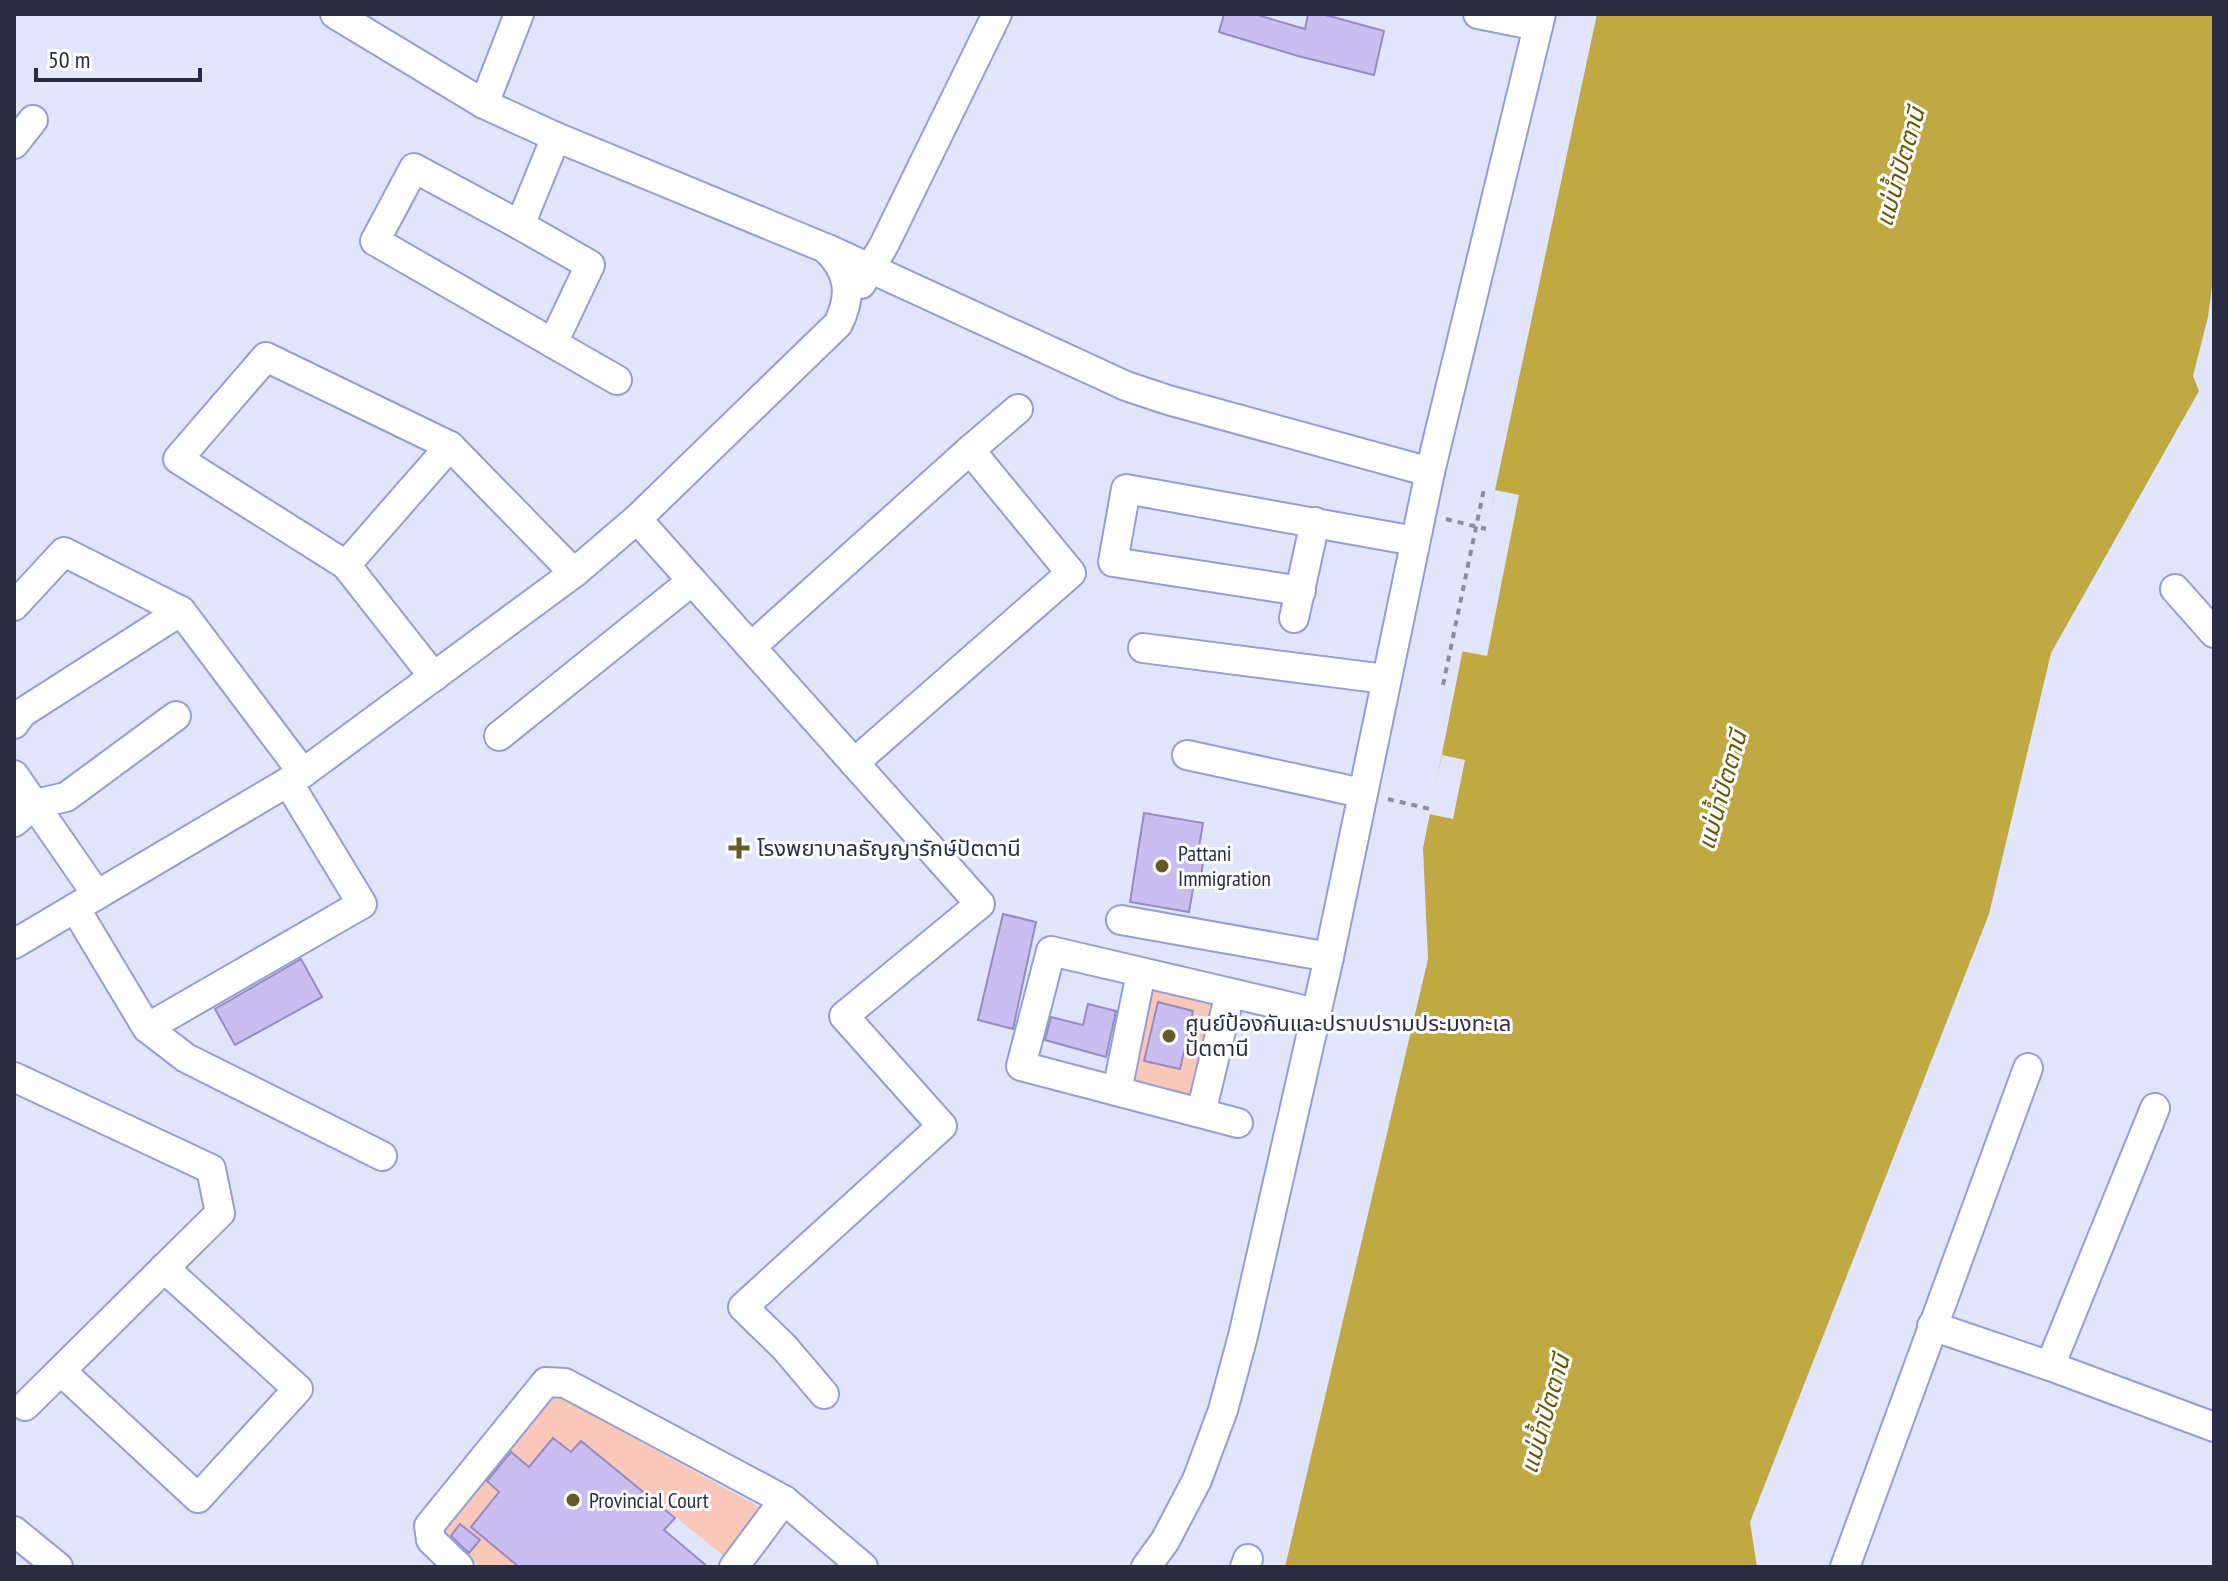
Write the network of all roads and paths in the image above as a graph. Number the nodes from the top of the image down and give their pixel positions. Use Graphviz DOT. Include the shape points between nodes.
graph roads {
  1 [pos="335,14"];
  2 [pos="519,14"];
  3 [pos="997,14"];
  4 [pos="1478,14"];
  5 [pos="1540,20"];
  6 [pos="484,104"];
  7 [pos="33,120"];
  8 [pos="556,137"];
  9 [pos="14,144"];
  10 [pos="520,225"];
  11 [pos="825,248"];
  12 [pos="871,267"];
  13 [pos="846,309"];
  14 [pos="553,343"];
  15 [pos="617,380"];
  16 [pos="1018,409"];
  17 [pos="450,446"];
  18 [pos="970,450"];
  19 [pos="1430,472"];
  20 [pos="1484,489"];
  21 [pos="1421,513"];
  22 [pos="637,519"];
  23 [pos="1315,522"];
  24 [pos="1476,526"];
  25 [pos="1486,529"];
  26 [pos="1415,541"];
  27 [pos="346,565"];
  28 [pos="574,573"];
  29 [pos="692,581"];
  30 [pos="2175,589"];
  31 [pos="14,606"];
  32 [pos="181,611"];
  33 [pos="2214,633"];
  34 [pos="751,647"];
  35 [pos="1143,648"];
  36 [pos="434,677"];
  37 [pos="1385,679"];
  38 [pos="1443,685"];
  39 [pos="17,714"];
  40 [pos="176,716"];
  41 [pos="499,736"];
  42 [pos="1187,755"];
  43 [pos="854,763"];
  44 [pos="14,775"];
  45 [pos="296,778"];
  46 [pos="1362,793"];
  47 [pos="1430,809"];
  48 [pos="24,813"];
  49 [pos="86,902"];
  50 [pos="1121,920"];
  51 [pos="14,944"];
  52 [pos="1329,957"];
  53 [pos="1141,973"];
  54 [pos="1230,993"];
  55 [pos="1316,1013"];
  56 [pos="147,1028"];
  57 [pos="2028,1068"];
  58 [pos="14,1077"];
  59 [pos="1117,1091"];
  60 [pos="2155,1108"];
  61 [pos="1201,1113"];
  62 [pos="1238,1123"];
  63 [pos="382,1156"];
  64 [pos="164,1268"];
  65 [pos="1932,1326"];
  66 [pos="2050,1366"];
  67 [pos="61,1371"];
  68 [pos="824,1394"];
  69 [pos="25,1406"];
  70 [pos="2214,1427"];
  71 [pos="784,1500"];
  72 [pos="14,1531"];
  73 [pos="58,1567"];
  74 [pos="459,1567"];
  75 [pos="734,1567"];
  76 [pos="863,1567"];
  77 [pos="1146,1567"];
  78 [pos="1845,1567"];
  1 -- 6 [label="street"];
  2 -- 6 [label="street"];
  3 -- 12 [label="street"];
  4 -- 5 [label="street"];
  5 -- 19 [label="street"];
  6 -- 8 [label="street"];
  7 -- 9 [label="street"];
  8 -- 10 [label="street"];
  8 -- 11 [label="street"];
  10 -- 14 [label="street" via="590,265"];
  10 -- 14 [label="street" via="414,168 375,241"];
  11 -- 12 [label="street"];
  11 -- 13 [label="street" via="846,275"];
  12 -- 13 [label="street"];
  12 -- 19 [label="street" via="1126,386"];
  13 -- 22 [label="street" via="838,324"];
  14 -- 15 [label="street"];
  16 -- 18 [label="street"];
  17 -- 27 [label="street"];
  17 -- 27 [label="street" via="266,357 178,459"];
  17 -- 28 [label="street"];
  18 -- 34 [label="street"];
  18 -- 43 [label="street" via="1071,573"];
  19 -- 21 [label="street"];
  20 -- 24 [label="path"];
  21 -- 24 [label="path"];
  21 -- 26 [label="street"];
  22 -- 28 [label="street"];
  22 -- 29 [label="street"];
  23 -- 23 [label="street" via="1126,489 1113,562 1297,605"];
  23 -- 26 [label="street"];
  24 -- 25 [label="path"];
  24 -- 38 [label="path"];
  26 -- 37 [label="street"];
  27 -- 36 [label="street"];
  28 -- 36 [label="street"];
  29 -- 34 [label="street"];
  29 -- 41 [label="street"];
  30 -- 33 [label="street"];
  31 -- 32 [label="street" via="64,552"];
  32 -- 39 [label="street"];
  32 -- 45 [label="street"];
  34 -- 43 [label="street"];
  35 -- 37 [label="street"];
  36 -- 45 [label="street"];
  37 -- 46 [label="street"];
  40 -- 48 [label="street" via="66,797"];
  42 -- 46 [label="street"];
  43 -- 68 [label="street" via="980,904 844,1016 942,1126 743,1307"];
  44 -- 48 [label="street"];
  45 -- 49 [label="street"];
  45 -- 56 [label="street" via="362,904"];
  46 -- 47 [label="path"];
  46 -- 52 [label="street"];
  48 -- 49 [label="street"];
  49 -- 51 [label="street"];
  49 -- 56 [label="street"];
  50 -- 52 [label="street"];
  52 -- 55 [label="street"];
  53 -- 54 [label="street"];
  53 -- 59 [label="street"];
  53 -- 59 [label="street" via="1051,951 1021,1066"];
  54 -- 55 [label="street"];
  54 -- 61 [label="street"];
  55 -- 77 [label="street" via="1223,1410 1197,1480"];
  56 -- 63 [label="street" via="186,1058"];
  57 -- 65 [label="street"];
  58 -- 64 [label="street" via="211,1169 220,1213"];
  59 -- 61 [label="street"];
  60 -- 66 [label="street"];
  61 -- 62 [label="street"];
  64 -- 67 [label="street"];
  64 -- 67 [label="street" via="298,1389 198,1498"];
  65 -- 66 [label="street"];
  65 -- 78 [label="street"];
  66 -- 70 [label="street"];
  67 -- 69 [label="street"];
  71 -- 74 [label="street" via="565,1383 546,1382 429,1526 431,1540"];
  71 -- 75 [label="street"];
  71 -- 76 [label="street"];
  72 -- 73 [label="street"];
}
